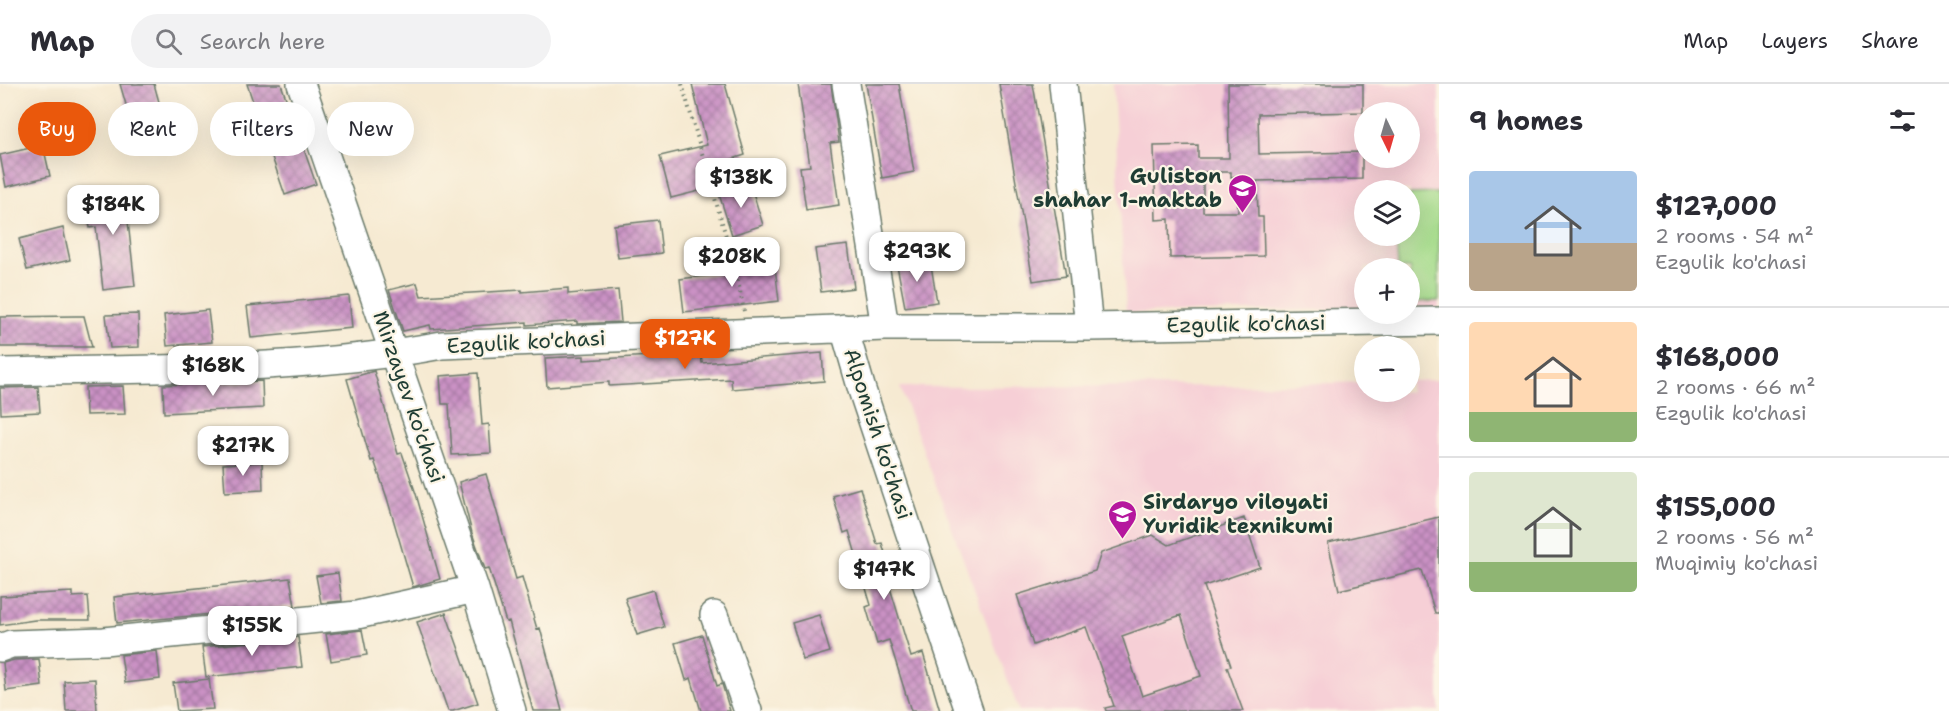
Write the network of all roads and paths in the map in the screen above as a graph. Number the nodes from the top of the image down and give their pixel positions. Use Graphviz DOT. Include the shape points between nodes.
graph roads {
  1 [pos="301,84"];
  2 [pos="682,84"];
  3 [pos="846,84"];
  4 [pos="1063,84"];
  5 [pos="1439,321"];
  6 [pos="885,327"];
  7 [pos="1089,327"];
  8 [pos="844,328"];
  9 [pos="748,333"];
  10 [pos="395,354"];
  11 [pos="0,372"];
  12 [pos="475,589"];
  13 [pos="714,615"];
  14 [pos="0,648"];
  15 [pos="512,711"];
  16 [pos="748,711"];
  17 [pos="969,711"];
  1 -- 10 [label="street, Mirzayev ko'chasi"];
  2 -- 9 [label="path" via="736,271"];
  3 -- 6 [label="street, Alpomish ko'chasi"];
  4 -- 7 [label="street"];
  5 -- 7 [label="street, Ezgulik ko'chasi"];
  6 -- 7 [label="street, Ezgulik ko'chasi"];
  6 -- 8 [label="street, Ezgulik ko'chasi"];
  8 -- 9 [label="street, Ezgulik ko'chasi"];
  8 -- 17 [label="street, Alpomish ko'chasi"];
  9 -- 10 [label="street, Ezgulik ko'chasi" via="442,345"];
  10 -- 11 [label="street, Ezgulik ko'chasi" via="277,365"];
  10 -- 12 [label="street, Mirzayev ko'chasi"];
  12 -- 14 [label="street" via="357,615"];
  12 -- 15 [label="street, Mirzayev ko'chasi"];
  13 -- 16 [label="street"];
}
